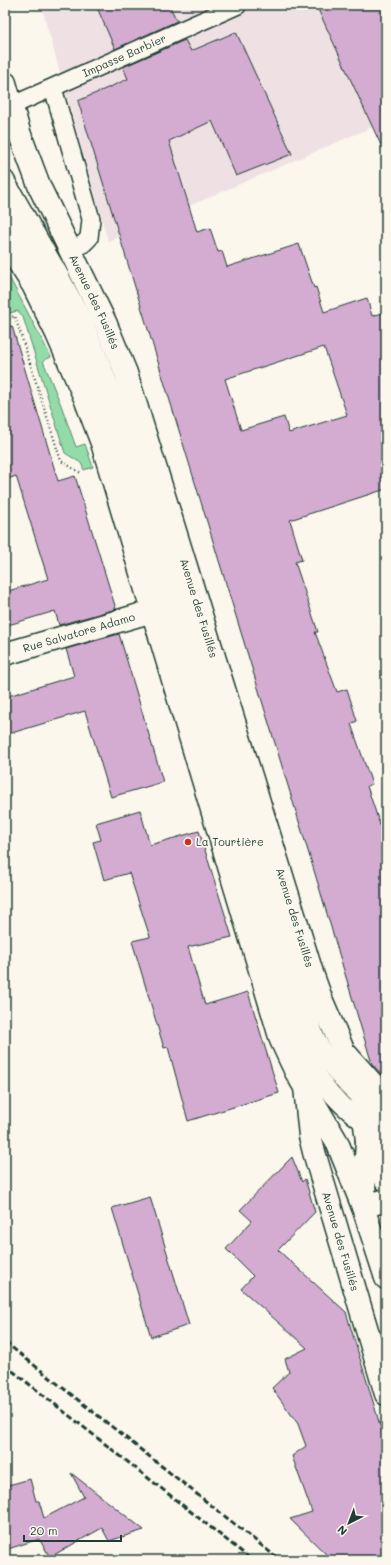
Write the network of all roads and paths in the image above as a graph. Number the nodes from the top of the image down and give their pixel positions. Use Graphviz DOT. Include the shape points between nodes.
graph roads {
  1 [pos="238,5"];
  2 [pos="5,83"];
  3 [pos="52,88"];
  4 [pos="11,106"];
  5 [pos="5,179"];
  6 [pos="5,204"];
  7 [pos="5,241"];
  8 [pos="69,250"];
  9 [pos="5,320"];
  10 [pos="83,480"];
  11 [pos="153,611"];
  12 [pos="5,654"];
  13 [pos="340,1046"];
  14 [pos="305,1087"];
  15 [pos="386,1096"];
  16 [pos="362,1101"];
  17 [pos="376,1131"];
  18 [pos="386,1180"];
  19 [pos="386,1200"];
  20 [pos="363,1206"];
  21 [pos="386,1278"];
  22 [pos="386,1394"];
  1 -- 3 [label="lane, Impasse Barbier"];
  2 -- 4 [label="main road, Avenue des Fusillés"];
  3 -- 4 [label="lane, Impasse Barbier"];
  3 -- 8 [label="lane" via="91,219 89,238 83,244"];
  4 -- 8 [label="main road, Avenue des Fusillés" via="40,188"];
  5 -- 16 [label="lane" via="85,324 117,401 133,444 309,1021 328,1062 340,1079"];
  6 -- 17 [label="lane" via="61,303 85,353 115,430 298,1032 310,1061 337,1100"];
  7 -- 11 [label="main road, Avenue des Fusillés" via="46,312 86,398"];
  8 -- 13 [label="main road, Avenue des Fusillés" via="105,322 134,394 313,976"];
  9 -- 10 [label="path" via="15,316 61,461 81,473"];
  11 -- 12 [label="main road, Rue Salvatore Adamo"];
  11 -- 14 [label="main road, Avenue des Fusillés" via="276,1025 289,1058"];
  13 -- 15 [label="main road" via="361,1072"];
  13 -- 16 [label="main road, Avenue des Fusillés"];
  14 -- 20 [label="main road, Avenue des Fusillés" via="335,1137"];
  14 -- 22 [label="main road, Avenue des Fusillés" via="314,1152"];
  16 -- 17 [label="main road, Avenue des Fusillés"];
  17 -- 18 [label="main road, Avenue des Fusillés"];
  17 -- 20 [label="main road, Avenue des Fusillés"];
  19 -- 20 [label="main road"];
  20 -- 21 [label="main road"];
}
